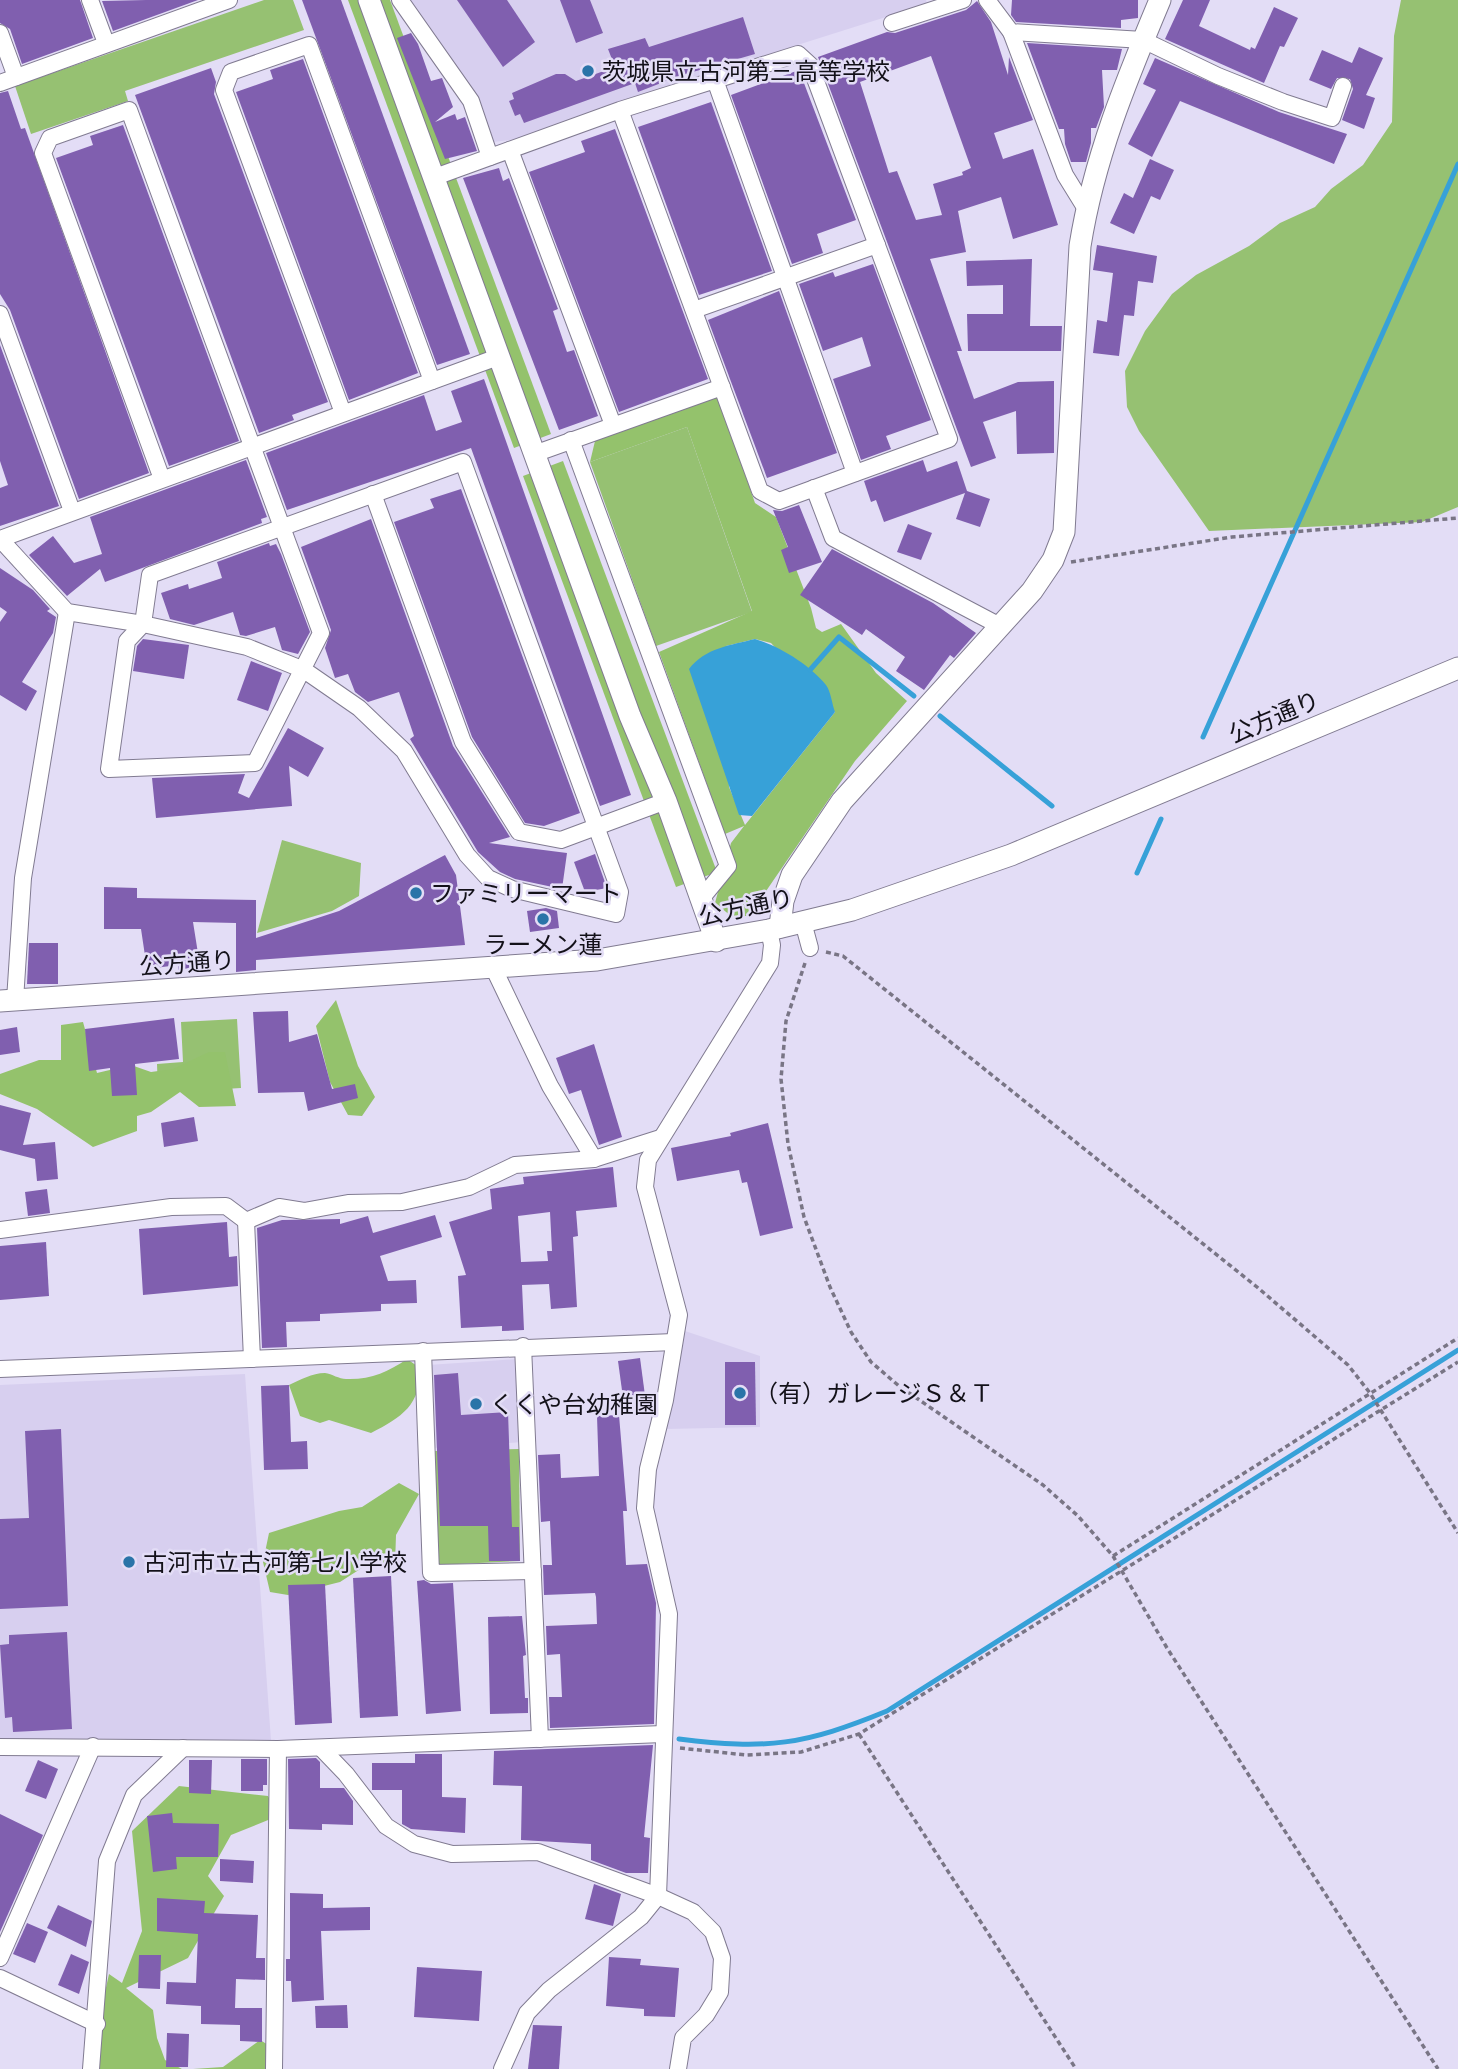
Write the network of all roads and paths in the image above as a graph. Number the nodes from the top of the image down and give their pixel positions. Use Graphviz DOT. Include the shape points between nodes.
graph roads {
  1 [pos="90,0"];
  2 [pos="229,0"];
  3 [pos="369,0"];
  4 [pos="400,0"];
  5 [pos="963,0"];
  6 [pos="987,0"];
  7 [pos="1160,0"];
  8 [pos="194,6"];
  9 [pos="892,23"];
  10 [pos="1011,32"];
  11 [pos="0,33"];
  12 [pos="1143,40"];
  13 [pos="106,43"];
  14 [pos="16,78"];
  15 [pos="715,80"];
  16 [pos="0,83"];
  17 [pos="1343,86"];
  18 [pos="620,110"];
  19 [pos="510,150"];
  20 [pos="491,157"];
  21 [pos="435,177"];
  22 [pos="1086,209"];
  23 [pos="877,244"];
  24 [pos="786,279"];
  25 [pos="694,310"];
  26 [pos="0,314"];
  27 [pos="499,357"];
  28 [pos="432,381"];
  29 [pos="722,387"];
  30 [pos="342,413"];
  31 [pos="613,425"];
  32 [pos="571,440"];
  33 [pos="251,447"];
  34 [pos="534,454"];
  35 [pos="855,473"];
  36 [pos="162,479"];
  37 [pos="814,488"];
  38 [pos="373,494"];
  39 [pos="72,512"];
  40 [pos="1458,518"];
  41 [pos="283,527"];
  42 [pos="0,539"];
  43 [pos="1053,560"];
  44 [pos="67,612"];
  45 [pos="143,624"];
  46 [pos="1000,626"];
  47 [pos="1458,668"];
  48 [pos="304,670"];
  49 [pos="666,802"];
  50 [pos="596,827"];
  51 [pos="701,899"];
  52 [pos="803,922"];
  53 [pos="775,929"];
  54 [pos="716,941"];
  55 [pos="810,948"];
  56 [pos="494,969"];
  57 [pos="8,1001"];
  58 [pos="660,1138"];
  59 [pos="594,1159"];
  60 [pos="246,1221"];
  61 [pos="0,1230"];
  62 [pos="1458,1338"];
  63 [pos="674,1342"];
  64 [pos="523,1346"];
  65 [pos="424,1351"];
  66 [pos="252,1359"];
  67 [pos="1458,1362"];
  68 [pos="0,1369"];
  69 [pos="1370,1394"];
  70 [pos="1379,1408"];
  71 [pos="1458,1533"];
  72 [pos="1112,1556"];
  73 [pos="533,1571"];
  74 [pos="1122,1571"];
  75 [pos="859,1734"];
  76 [pos="540,1739"];
  77 [pos="663,1740"];
  78 [pos="0,1746"];
  79 [pos="93,1746"];
  80 [pos="183,1748"];
  81 [pos="320,1748"];
  82 [pos="278,1749"];
  83 [pos="658,1896"];
  84 [pos="0,1958"];
  85 [pos="0,1978"];
  86 [pos="97,2024"];
  87 [pos="92,2069"];
  88 [pos="274,2069"];
  89 [pos="502,2069"];
  90 [pos="678,2069"];
  91 [pos="1076,2069"];
  92 [pos="1438,2069"];
  1 -- 13 [label="street"];
  2 -- 8 [label="street"];
  3 -- 21 [label="street"];
  4 -- 20 [label="street" via="471,101"];
  5 -- 9 [label="street"];
  6 -- 10 [label="street"];
  7 -- 12 [label="street"];
  8 -- 13 [label="street"];
  10 -- 12 [label="street"];
  10 -- 22 [label="street" via="1065,174"];
  11 -- 14 [label="street"];
  12 -- 17 [label="street" via="1218,76 1332,118"];
  12 -- 22 [label="street" via="1114,110"];
  13 -- 14 [label="street"];
  14 -- 16 [label="street"];
  15 -- 18 [label="street"];
  15 -- 23 [label="street" via="798,54 810,65"];
  15 -- 24 [label="street"];
  18 -- 19 [label="street"];
  18 -- 25 [label="street"];
  19 -- 20 [label="street"];
  19 -- 31 [label="street"];
  20 -- 21 [label="street"];
  21 -- 27 [label="street"];
  22 -- 43 [label="street" via="1064,532"];
  23 -- 24 [label="street"];
  23 -- 35 [label="street" via="949,439"];
  24 -- 25 [label="street"];
  24 -- 35 [label="street"];
  25 -- 29 [label="street"];
  26 -- 39 [label="street"];
  27 -- 28 [label="street"];
  27 -- 34 [label="street"];
  28 -- 30 [label="street"];
  28 -- 30 [label="street" via="309,45 231,72 224,90"];
  29 -- 31 [label="street"];
  29 -- 37 [label="street" via="760,491 779,501"];
  30 -- 33 [label="street"];
  31 -- 32 [label="street"];
  32 -- 34 [label="street"];
  32 -- 51 [label="street" via="728,866"];
  33 -- 36 [label="street"];
  33 -- 36 [label="street" via="129,110 50,138 43,153"];
  33 -- 41 [label="street"];
  34 -- 49 [label="street"];
  35 -- 37 [label="street"];
  36 -- 39 [label="street"];
  37 -- 46 [label="street" via="833,538"];
  38 -- 41 [label="street"];
  38 -- 50 [label="street" via="463,742 519,832 561,840"];
  38 -- 50 [label="street" via="463,462"];
  39 -- 42 [label="street"];
  40 -- 43 [label="path" via="1232,537 1079,564"];
  41 -- 45 [label="street" via="150,575"];
  41 -- 48 [label="street" via="321,633"];
  42 -- 44 [label="street"];
  43 -- 46 [label="street" via="1032,592"];
  44 -- 45 [label="street"];
  44 -- 57 [label="street" via="23,878"];
  45 -- 48 [label="street" via="247,647"];
  45 -- 48 [label="street" via="127,641 109,769 255,763"];
  46 -- 53 [label="street" via="842,801 792,874"];
  47 -- 52 [label="street, 公方通り" via="1011,855 852,910"];
  48 -- 50 [label="street" via="359,708 404,751 467,855 488,878 512,889 616,914 620,892"];
  49 -- 50 [label="street"];
  49 -- 51 [label="street"];
  51 -- 54 [label="street"];
  52 -- 53 [label="street, 公方通り"];
  52 -- 55 [label="street"];
  53 -- 54 [label="street, 公方通り"];
  53 -- 58 [label="street" via="770,963"];
  54 -- 56 [label="street, 公方通り" via="597,960"];
  55 -- 69 [label="path" via="843,956 1257,1287 1348,1364"];
  55 -- 72 [label="path" via="786,1021 781,1079 788,1144 804,1217 851,1332 871,1362 1043,1485"];
  56 -- 57 [label="street, 公方通り"];
  56 -- 59 [label="street" via="550,1086"];
  58 -- 59 [label="street"];
  58 -- 63 [label="street" via="648,1160 645,1187 679,1315"];
  59 -- 60 [label="street" via="516,1166 469,1187 401,1202 279,1208"];
  60 -- 61 [label="street" via="226,1206 171,1207"];
  60 -- 66 [label="street"];
  62 -- 69 [label="path"];
  63 -- 64 [label="street"];
  63 -- 77 [label="street" via="648,1469 645,1508 669,1615"];
  64 -- 65 [label="street"];
  64 -- 73 [label="street"];
  65 -- 66 [label="street"];
  65 -- 73 [label="street" via="431,1573"];
  66 -- 68 [label="street"];
  67 -- 70 [label="path"];
  69 -- 70 [label="path"];
  69 -- 72 [label="path"];
  70 -- 71 [label="path"];
  70 -- 74 [label="path"];
  72 -- 74 [label="path"];
  73 -- 76 [label="street"];
  74 -- 75 [label="path"];
  74 -- 92 [label="path"];
  75 -- 77 [label="path" via="801,1752 746,1755"];
  75 -- 91 [label="path"];
  76 -- 77 [label="street"];
  76 -- 81 [label="street"];
  77 -- 83 [label="street"];
  78 -- 79 [label="street"];
  79 -- 80 [label="street"];
  79 -- 84 [label="street"];
  80 -- 82 [label="street"];
  80 -- 86 [label="street" via="134,1795 107,1861"];
  81 -- 82 [label="street"];
  81 -- 83 [label="street" via="386,1826 414,1844 452,1854 538,1852"];
  82 -- 88 [label="street"];
  83 -- 89 [label="street" via="641,1917 527,2013"];
  83 -- 90 [label="street" via="693,1912 713,1931 723,1958 720,1992 706,2015 682,2038"];
  85 -- 86 [label="street"];
  86 -- 87 [label="street"];
}
